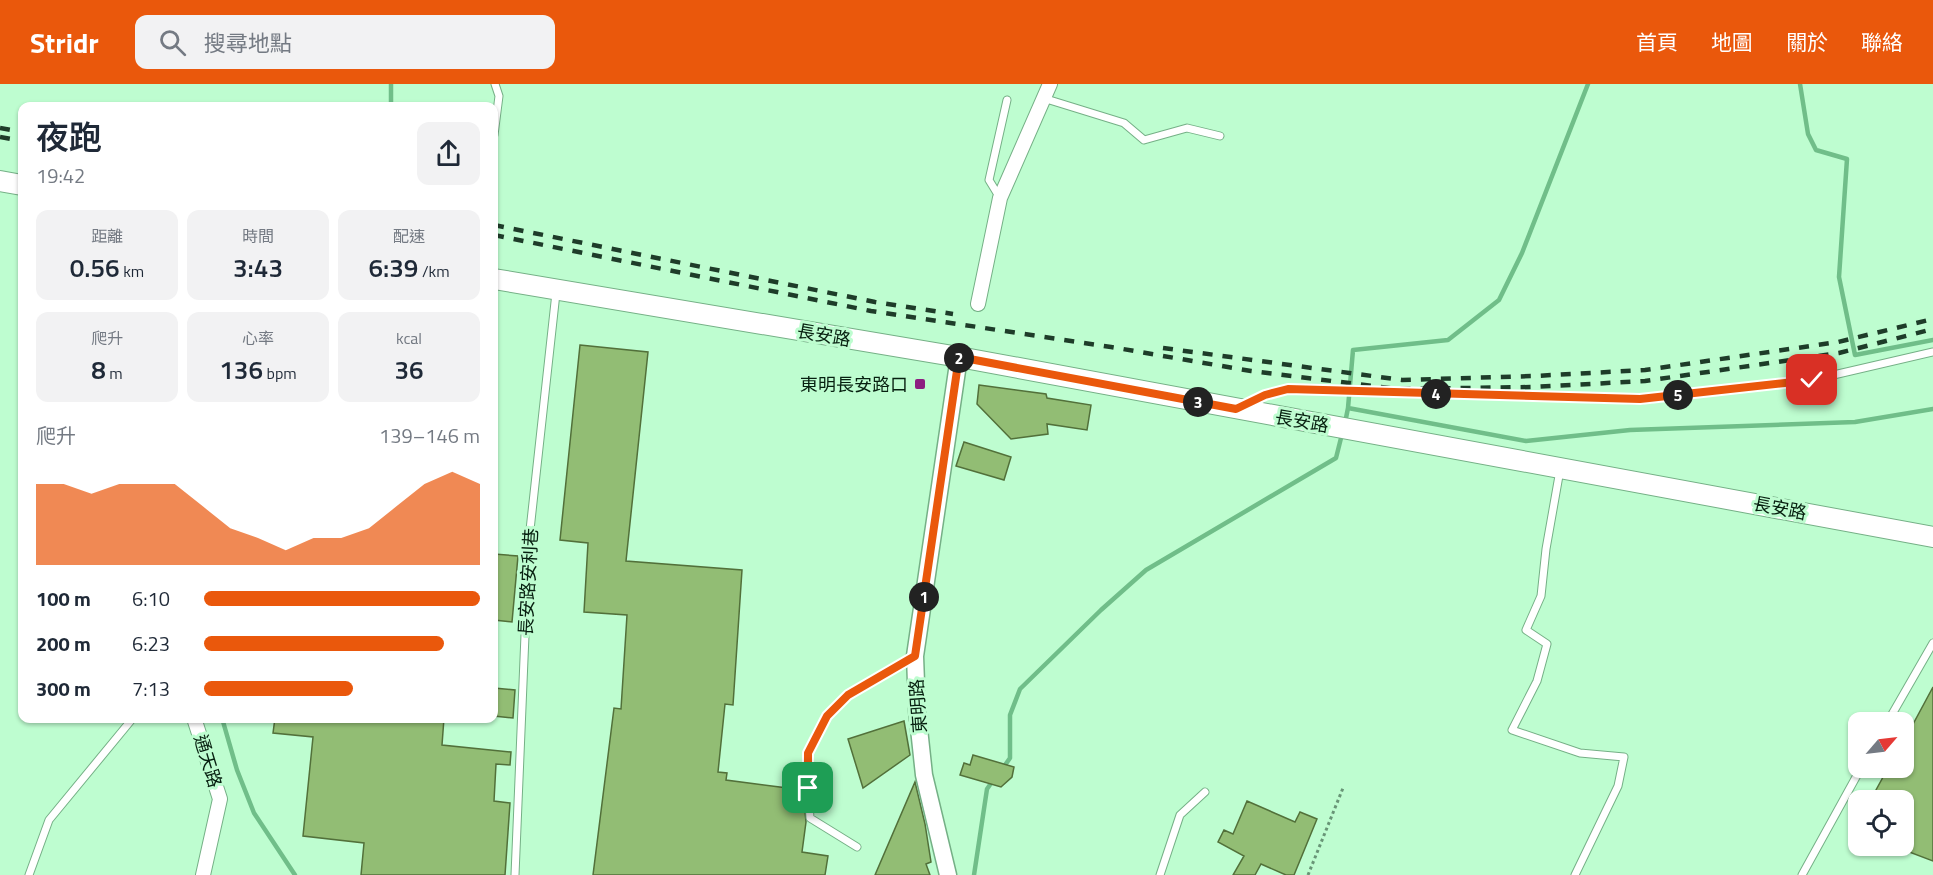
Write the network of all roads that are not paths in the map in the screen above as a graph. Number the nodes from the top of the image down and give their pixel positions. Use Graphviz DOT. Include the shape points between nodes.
graph roads {
  1 [pos="495,84"];
  2 [pos="1050,84"];
  3 [pos="1042,98"];
  4 [pos="1007,100"];
  5 [pos="498,104"];
  6 [pos="1220,136"];
  7 [pos="0,181"];
  8 [pos="18,184"];
  9 [pos="1000,198"];
  10 [pos="498,278"];
  11 [pos="556,290"];
  12 [pos="978,304"];
  13 [pos="1933,352"];
  14 [pos="959,357"];
  15 [pos="1236,409"];
  16 [pos="1561,467"];
  17 [pos="1933,537"];
  18 [pos="1933,643"];
  19 [pos="915,656"];
  20 [pos="1893,712"];
  21 [pos="129,723"];
  22 [pos="196,723"];
  23 [pos="1855,778"];
  24 [pos="1205,792"];
  25 [pos="857,847"];
  26 [pos="29,875"];
  27 [pos="203,875"];
  28 [pos="515,875"];
  29 [pos="948,875"];
  30 [pos="1160,875"];
  31 [pos="1575,875"];
  32 [pos="1802,875"];
  1 -- 5 [label="lane"];
  2 -- 3 [label="street"];
  3 -- 6 [label="lane" via="1124,123 1144,140 1187,128"];
  3 -- 9 [label="street"];
  4 -- 9 [label="lane" via="989,180"];
  7 -- 8 [label="main road"];
  9 -- 12 [label="street"];
  10 -- 11 [label="main road, 長安路"];
  11 -- 14 [label="main road, 長安路"];
  11 -- 28 [label="lane, 長安路安利巷" via="529,539"];
  13 -- 15 [label="lane" via="1812,380 1640,399 1288,389"];
  14 -- 15 [label="main road, 長安路"];
  14 -- 19 [label="street, 東明路"];
  15 -- 16 [label="main road, 長安路"];
  16 -- 17 [label="main road, 長安路"];
  16 -- 31 [label="lane" via="1541,596 1526,630 1547,644 1537,681 1512,730 1580,753 1624,757 1618,786"];
  18 -- 20 [label="lane"];
  19 -- 25 [label="lane" via="848,695 827,716 808,753 810,818"];
  19 -- 29 [label="street, 東明路" via="924,775"];
  21 -- 26 [label="lane" via="49,820"];
  22 -- 27 [label="street, 通天路" via="220,799"];
  23 -- 32 [label="lane"];
  24 -- 30 [label="lane" via="1180,815"];
}
